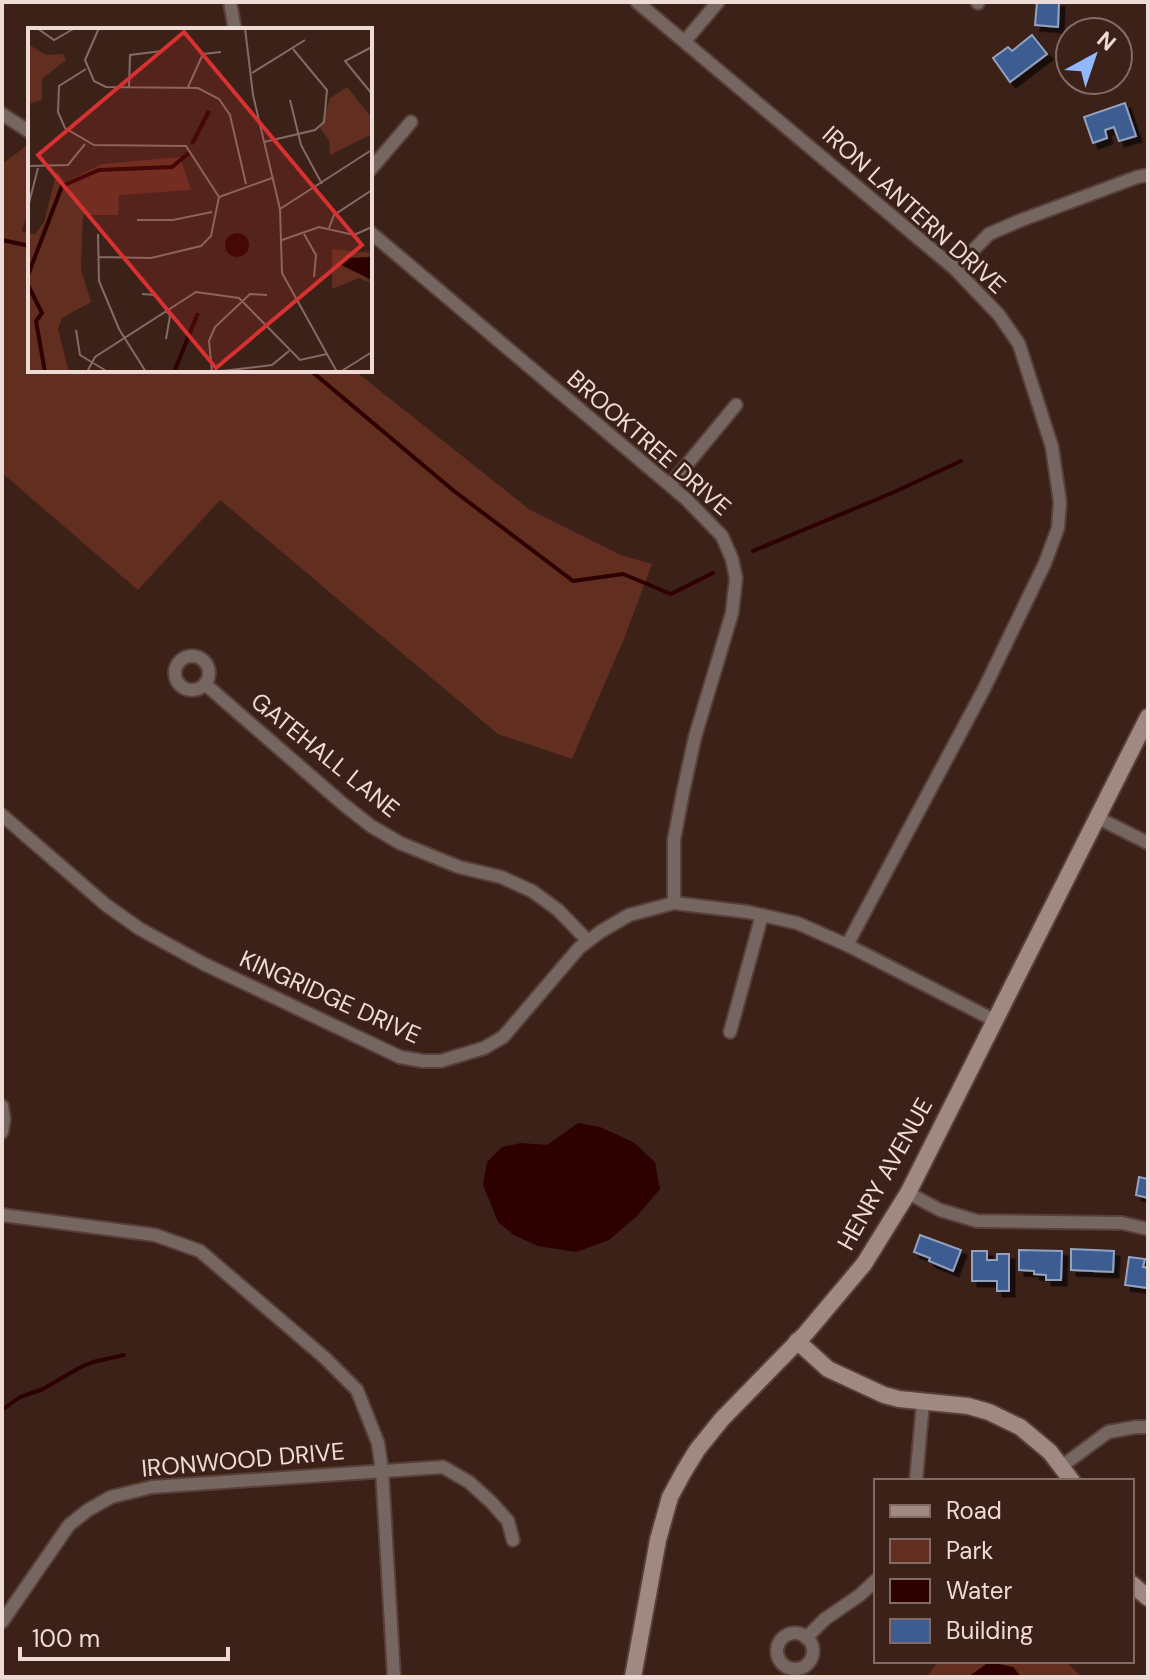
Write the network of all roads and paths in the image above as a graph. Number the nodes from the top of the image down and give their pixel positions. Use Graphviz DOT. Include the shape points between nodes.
graph roads {
  1 [pos="230,2"];
  2 [pos="637,2"];
  3 [pos="718,2"];
  4 [pos="235,28"];
  5 [pos="685,41"];
  6 [pos="2,114"];
  7 [pos="411,122"];
  8 [pos="28,131"];
  9 [pos="372,168"];
  10 [pos="1148,175"];
  11 [pos="372,234"];
  12 [pos="955,269"];
  13 [pos="736,405"];
  14 [pos="670,485"];
  15 [pos="205,684"];
  16 [pos="1148,717"];
  17 [pos="2,815"];
  18 [pos="1096,817"];
  19 [pos="1148,843"];
  20 [pos="674,903"];
  21 [pos="762,915"];
  22 [pos="588,941"];
  23 [pos="847,945"];
  24 [pos="994,1020"];
  25 [pos="730,1032"];
  26 [pos="2,1106"];
  27 [pos="2,1132"];
  28 [pos="908,1193"];
  29 [pos="2,1215"];
  30 [pos="1148,1229"];
  31 [pos="797,1341"];
  32 [pos="923,1402"];
  33 [pos="1148,1427"];
  34 [pos="1062,1466"];
  35 [pos="382,1470"];
  36 [pos="916,1479"];
  37 [pos="1071,1479"];
  38 [pos="513,1540"];
  39 [pos="874,1582"];
  40 [pos="2,1622"];
  41 [pos="806,1638"];
  42 [pos="394,1677"];
  43 [pos="633,1677"];
  1 -- 4 [label="street"];
  2 -- 5 [label="street, IRON LANTERN DRIVE"];
  3 -- 5 [label="street"];
  5 -- 12 [label="street, IRON LANTERN DRIVE"];
  6 -- 8 [label="street"];
  7 -- 9 [label="street"];
  10 -- 12 [label="street" via="989,234"];
  11 -- 14 [label="street, BROOKTREE DRIVE"];
  12 -- 23 [label="street, IRON LANTERN DRIVE" via="1019,344 1052,447 1058,528 984,689"];
  13 -- 14 [label="street"];
  14 -- 20 [label="street, BROOKTREE DRIVE" via="722,536 736,578 732,613 695,737 676,828"];
  15 -- 22 [label="street, GATEHALL LANE" via="371,826 459,867 532,891"];
  16 -- 18 [label="street, HENRY AVENUE"];
  17 -- 22 [label="street, KINGRIDGE DRIVE" via="140,929 400,1057 441,1061 503,1037"];
  18 -- 19 [label="street"];
  18 -- 24 [label="street, HENRY AVENUE"];
  20 -- 21 [label="street, KINGRIDGE DRIVE"];
  20 -- 22 [label="street, KINGRIDGE DRIVE" via="629,915"];
  21 -- 23 [label="street, KINGRIDGE DRIVE" via="797,923"];
  21 -- 25 [label="street"];
  23 -- 24 [label="street, KINGRIDGE DRIVE"];
  24 -- 28 [label="street, HENRY AVENUE"];
  26 -- 27 [label="street"];
  28 -- 30 [label="street" via="977,1221 1122,1223"];
  28 -- 31 [label="street, HENRY AVENUE" via="864,1264"];
  29 -- 35 [label="street" via="155,1235 200,1251 357,1390 378,1443"];
  31 -- 32 [label="street" via="828,1369 884,1395"];
  31 -- 43 [label="street, HENRY AVENUE" via="722,1419 670,1497"];
  32 -- 34 [label="street" via="989,1412 1020,1427"];
  32 -- 36 [label="street"];
  33 -- 34 [label="street" via="1108,1432"];
  34 -- 37 [label="street"];
  35 -- 38 [label="street, IRONWOOD DRIVE" via="443,1467 491,1502 508,1521"];
  35 -- 40 [label="street, IRONWOOD DRIVE" via="152,1487 111,1497 69,1525"];
  35 -- 42 [label="street"];
  39 -- 41 [label="street"];
}
